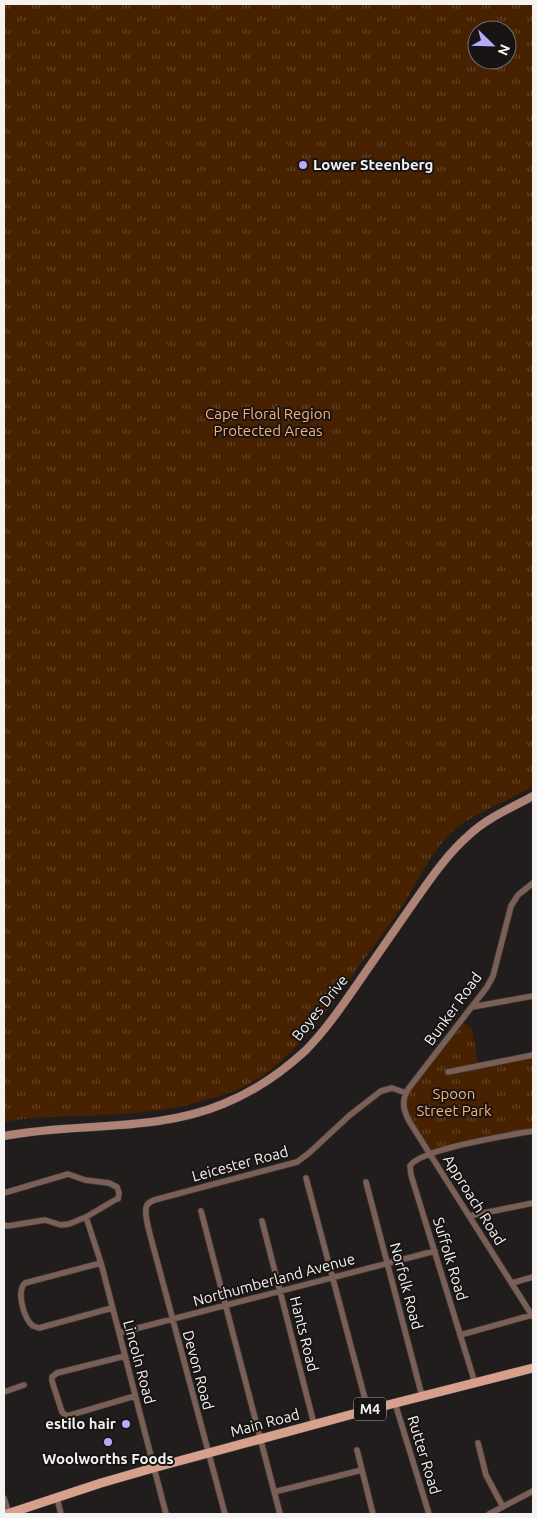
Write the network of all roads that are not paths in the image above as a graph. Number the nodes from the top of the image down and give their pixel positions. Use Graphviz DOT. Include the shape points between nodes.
graph roads {
  1 [pos="533,796"];
  2 [pos="533,883"];
  3 [pos="533,996"];
  4 [pos="472,1007"];
  5 [pos="533,1055"];
  6 [pos="448,1072"];
  7 [pos="406,1093"];
  8 [pos="533,1131"];
  9 [pos="4,1136"];
  10 [pos="430,1154"];
  11 [pos="306,1178"];
  12 [pos="366,1182"];
  13 [pos="4,1193"];
  14 [pos="533,1203"];
  15 [pos="146,1206"];
  16 [pos="201,1211"];
  17 [pos="469,1216"];
  18 [pos="86,1217"];
  19 [pos="262,1221"];
  20 [pos="4,1225"];
  21 [pos="434,1251"];
  22 [pos="101,1263"];
  23 [pos="388,1263"];
  24 [pos="334,1277"];
  25 [pos="533,1277"];
  26 [pos="512,1283"];
  27 [pos="280,1291"];
  28 [pos="226,1305"];
  29 [pos="112,1308"];
  30 [pos="533,1316"];
  31 [pos="172,1319"];
  32 [pos="119,1333"];
  33 [pos="460,1335"];
  34 [pos="125,1356"];
  35 [pos="533,1368"];
  36 [pos="476,1382"];
  37 [pos="24,1385"];
  38 [pos="4,1392"];
  39 [pos="135,1396"];
  40 [pos="422,1396"];
  41 [pos="395,1403"];
  42 [pos="368,1410"];
  43 [pos="314,1424"];
  44 [pos="261,1439"];
  45 [pos="478,1442"];
  46 [pos="357,1450"];
  47 [pos="208,1453"];
  48 [pos="153,1468"];
  49 [pos="362,1470"];
  50 [pos="533,1491"];
  51 [pos="274,1492"];
  52 [pos="4,1498"];
  53 [pos="57,1498"];
  54 [pos="503,1507"];
  55 [pos="8,1514"];
  56 [pos="60,1514"];
  57 [pos="166,1514"];
  58 [pos="225,1514"];
  59 [pos="280,1514"];
  60 [pos="374,1514"];
  61 [pos="430,1514"];
  62 [pos="489,1514"];
  1 -- 9 [label="main road, Boyes Drive" via="489,820 464,839 432,876 315,1041 259,1086 224,1104 179,1118"];
  2 -- 4 [label="street, Bunker Road" via="511,906 491,981"];
  3 -- 4 [label="street"];
  4 -- 7 [label="street, Bunker Road"];
  5 -- 6 [label="street"];
  7 -- 10 [label="street, Approach Road" via="404,1112"];
  7 -- 15 [label="street, Leicester Road" via="392,1088 381,1091 297,1162 158,1199"];
  8 -- 10 [label="street"];
  10 -- 17 [label="street, Approach Road"];
  10 -- 21 [label="street, Suffolk Road" via="412,1162 410,1170"];
  11 -- 24 [label="street"];
  12 -- 23 [label="street, Norfolk Road"];
  13 -- 18 [label="street" via="68,1174 117,1187 118,1199"];
  14 -- 17 [label="street"];
  15 -- 31 [label="street, Devon Road"];
  16 -- 28 [label="street"];
  17 -- 26 [label="street, Approach Road"];
  18 -- 20 [label="street" via="65,1225 45,1220"];
  18 -- 22 [label="street, Lincoln Road"];
  19 -- 27 [label="street, Hants Road"];
  21 -- 23 [label="street, Northumberland Avenue"];
  21 -- 33 [label="street, Suffolk Road"];
  22 -- 29 [label="street, Lincoln Road"];
  22 -- 29 [label="street" via="25,1282 21,1292 26,1318 40,1328"];
  23 -- 24 [label="street, Northumberland Avenue"];
  23 -- 40 [label="street, Norfolk Road"];
  24 -- 27 [label="street, Northumberland Avenue"];
  24 -- 42 [label="street"];
  25 -- 26 [label="street"];
  26 -- 30 [label="street, Approach Road"];
  27 -- 28 [label="street, Northumberland Avenue"];
  27 -- 43 [label="street, Hants Road"];
  28 -- 31 [label="street, Northumberland Avenue"];
  28 -- 44 [label="street"];
  29 -- 32 [label="street, Lincoln Road"];
  30 -- 33 [label="street"];
  31 -- 32 [label="street, Northumberland Avenue"];
  31 -- 47 [label="street, Devon Road"];
  32 -- 34 [label="street, Lincoln Road"];
  33 -- 36 [label="street, Suffolk Road"];
  34 -- 39 [label="street, Lincoln Road"];
  34 -- 39 [label="street" via="57,1372 52,1381 62,1412 68,1416"];
  35 -- 36 [label="main road, Main Road / M4"];
  36 -- 40 [label="main road, Main Road / M4"];
  37 -- 38 [label="street"];
  39 -- 48 [label="street, Lincoln Road"];
  40 -- 41 [label="main road, Main Road / M4"];
  41 -- 42 [label="main road, Main Road / M4"];
  41 -- 61 [label="street, Rutter Road"];
  42 -- 43 [label="main road, Main Road / M4"];
  43 -- 44 [label="main road, Main Road / M4"];
  44 -- 47 [label="main road, Main Road / M4"];
  44 -- 51 [label="street"];
  45 -- 54 [label="street" via="486,1475"];
  46 -- 49 [label="street"];
  47 -- 48 [label="main road, Main Road / M4"];
  47 -- 58 [label="street, Devon Road"];
  48 -- 53 [label="main road, Main Road / M4"];
  48 -- 57 [label="street, Lincoln Road"];
  49 -- 51 [label="street"];
  49 -- 60 [label="street"];
  50 -- 54 [label="street"];
  51 -- 59 [label="street"];
  52 -- 55 [label="street"];
  53 -- 55 [label="main road, Main Road / M4"];
  53 -- 56 [label="street"];
  54 -- 62 [label="street"];
}
